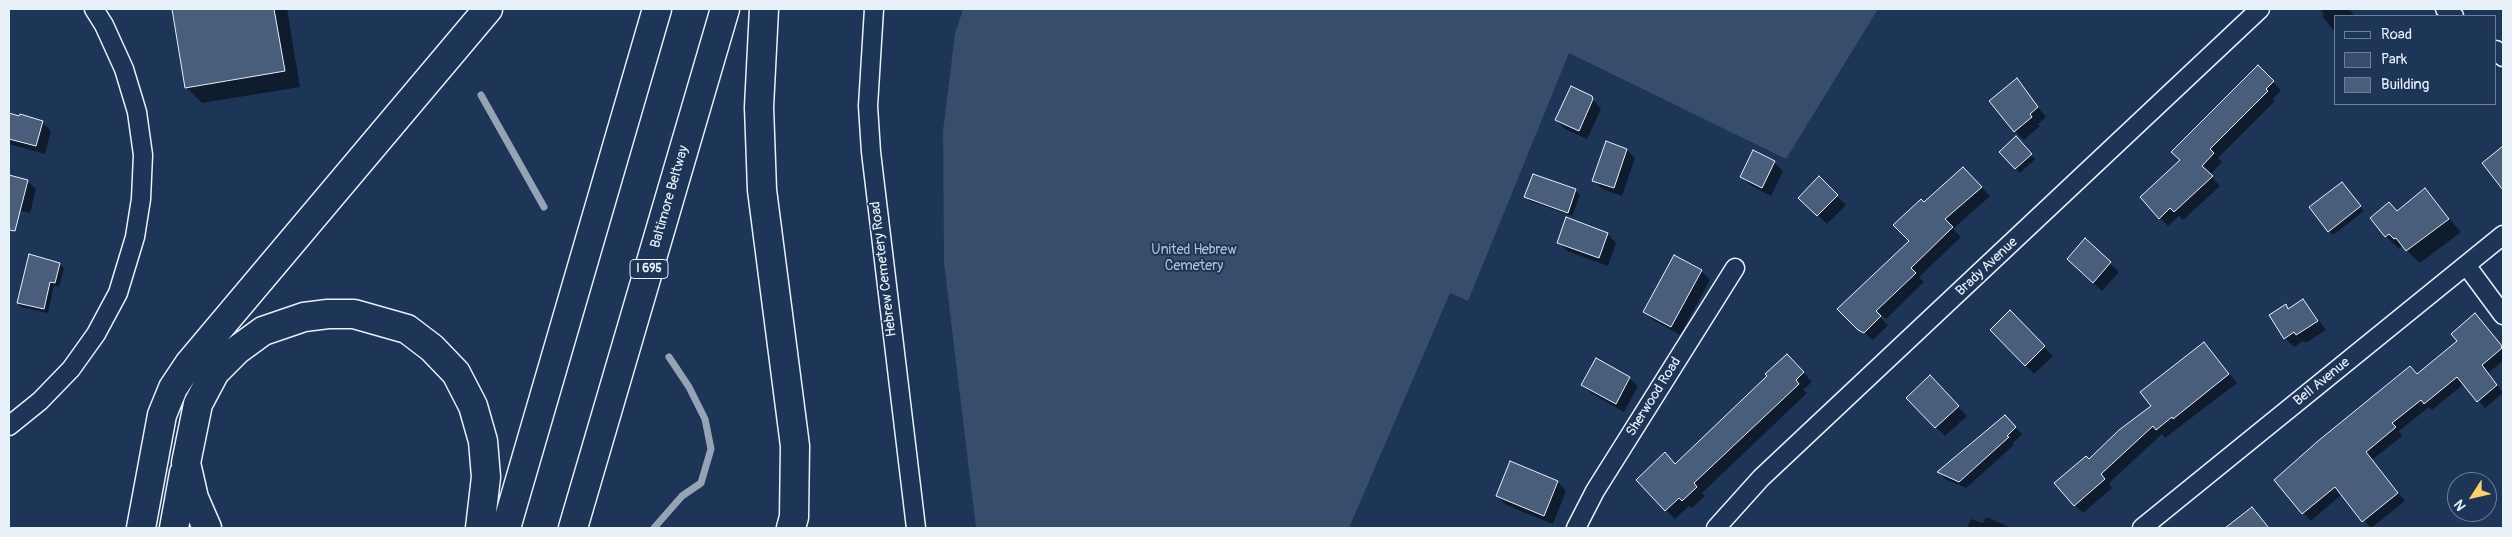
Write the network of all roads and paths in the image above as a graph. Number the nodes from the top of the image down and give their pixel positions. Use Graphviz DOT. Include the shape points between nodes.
graph roads {
  1 [pos="94,9"];
  2 [pos="488,9"];
  3 [pos="657,9"];
  4 [pos="725,9"];
  5 [pos="764,9"];
  6 [pos="874,9"];
  7 [pos="2260,9"];
  8 [pos="2503,235"];
  9 [pos="2466,265"];
  10 [pos="1735,268"];
  11 [pos="2503,315"];
  12 [pos="9,426"];
  13 [pos="795,446"];
  14 [pos="186,462"];
  15 [pos="141,528"];
  16 [pos="174,528"];
  17 [pos="207,528"];
  18 [pos="480,528"];
  19 [pos="506,528"];
  20 [pos="573,528"];
  21 [pos="791,528"];
  22 [pos="806,528"];
  23 [pos="916,528"];
  24 [pos="1576,528"];
  25 [pos="1716,528"];
  26 [pos="2142,528"];
  1 -- 12 [label="street" via="124,69 137,112 143,155 135,237 118,293 96,334 71,369 40,401"];
  2 -- 15 [label="highway" via="189,364 162,415"];
  3 -- 19 [label="highway"];
  4 -- 20 [label="highway, Baltimore Beltway / I 695"];
  5 -- 13 [label="highway" via="759,107 762,190"];
  6 -- 23 [label="street, Hebrew Cemetery Road" via="868,106 871,152"];
  7 -- 25 [label="street, Brady Avenue" via="1761,478"];
  8 -- 9 [label="street, Bell Avenue"];
  9 -- 11 [label="street"];
  9 -- 26 [label="street, Bell Avenue"];
  10 -- 24 [label="street, Sherwood Road"];
  13 -- 21 [label="highway"];
  13 -- 22 [label="highway"];
  14 -- 16 [label="highway"];
  14 -- 17 [label="highway" via="194,498"];
  14 -- 18 [label="highway" via="198,404 214,372 237,350 263,331 304,317 354,314 407,329 432,348 456,373 473,406 483,441 486,477"];
}
